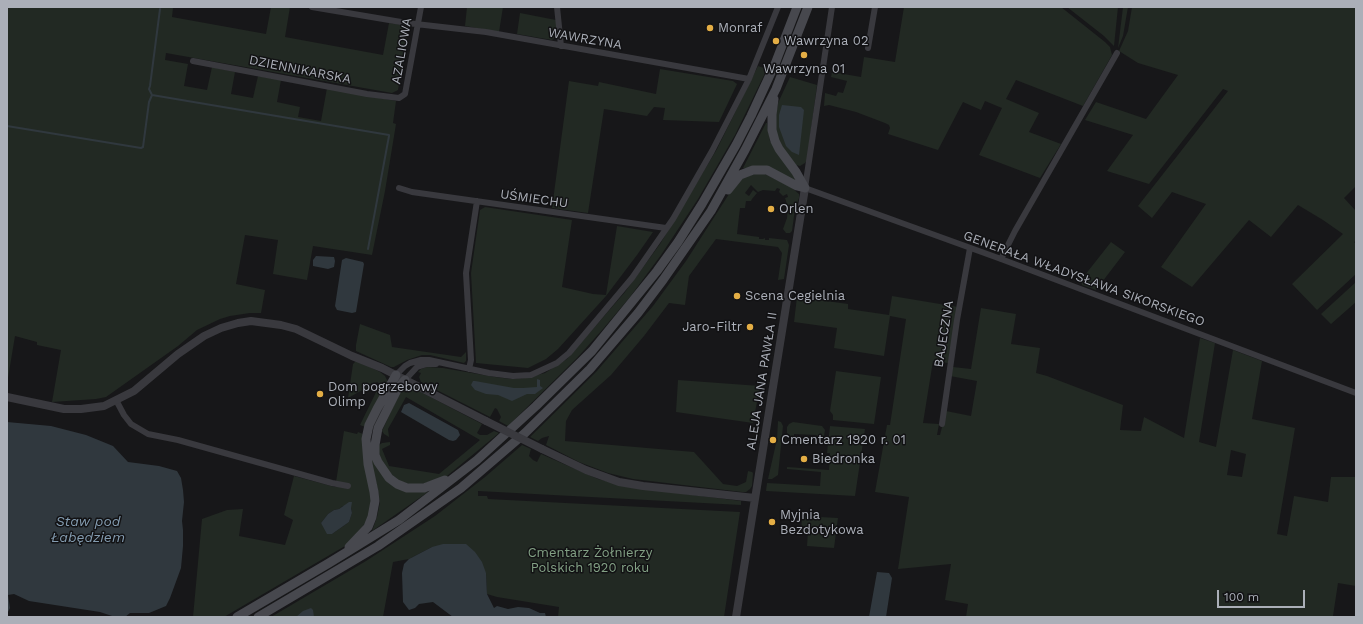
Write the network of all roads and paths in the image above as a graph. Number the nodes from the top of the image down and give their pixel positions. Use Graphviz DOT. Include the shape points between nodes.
graph roads {
  1 [pos="312,7"];
  2 [pos="421,7"];
  3 [pos="557,7"];
  4 [pos="778,7"];
  5 [pos="797,7"];
  6 [pos="808,7"];
  7 [pos="832,7"];
  8 [pos="875,7"];
  9 [pos="418,24"];
  10 [pos="561,46"];
  11 [pos="868,48"];
  12 [pos="1117,53"];
  13 [pos="194,61"];
  14 [pos="749,79"];
  15 [pos="776,89"];
  16 [pos="402,97"];
  17 [pos="399,188"];
  18 [pos="805,188"];
  19 [pos="477,201"];
  20 [pos="711,210"];
  21 [pos="666,228"];
  22 [pos="970,248"];
  23 [pos="1001,259"];
  24 [pos="442,364"];
  25 [pos="469,369"];
  26 [pos="396,376"];
  27 [pos="405,380"];
  28 [pos="1356,393"];
  29 [pos="7,397"];
  30 [pos="116,400"];
  31 [pos="942,424"];
  32 [pos="477,460"];
  33 [pos="348,486"];
  34 [pos="755,498"];
  35 [pos="330,563"];
  36 [pos="237,617"];
  37 [pos="258,617"];
  38 [pos="736,617"];
  1 -- 9 [label="street, WAWRZYNA"];
  2 -- 9 [label="street, AZALIOWA"];
  3 -- 10 [label="street"];
  4 -- 14 [label="street"];
  5 -- 32 [label="main road" via="775,64 736,145 678,242 592,351"];
  6 -- 15 [label="main road"];
  7 -- 18 [label="street, ALEJA JANA PAWŁA II"];
  8 -- 11 [label="street"];
  9 -- 10 [label="street, WAWRZYNA" via="486,32"];
  9 -- 16 [label="street, AZALIOWA" via="405,94"];
  10 -- 14 [label="street, WAWRZYNA"];
  12 -- 23 [label="street"];
  13 -- 16 [label="street, DZIENNIKARSKA" via="367,94"];
  14 -- 21 [label="street" via="712,151"];
  15 -- 18 [label="main road" via="772,115 775,141"];
  15 -- 20 [label="main road"];
  17 -- 19 [label="street, UŚMIECHU"];
  18 -- 20 [label="main road" via="796,186 767,170 753,170 736,179"];
  18 -- 22 [label="street, GENERAŁA WŁADYSŁAWA SIKORSKIEGO"];
  18 -- 34 [label="street, ALEJA JANA PAWŁA II"];
  19 -- 21 [label="street, UŚMIECHU"];
  19 -- 25 [label="street" via="466,273 471,360"];
  20 -- 37 [label="main road" via="647,302 612,344 525,433 461,488 378,546"];
  21 -- 25 [label="street" via="632,278 569,353 557,363 537,373 525,375 499,375"];
  22 -- 23 [label="street, GENERAŁA WŁADYSŁAWA SIKORSKIEGO"];
  22 -- 31 [label="street, BAJECZNA"];
  23 -- 28 [label="street, GENERAŁA WŁADYSŁAWA SIKORSKIEGO"];
  24 -- 25 [label="street"];
  24 -- 26 [label="street" via="428,360 416,361 405,366"];
  24 -- 27 [label="street" via="422,365"];
  26 -- 27 [label="street"];
  26 -- 30 [label="street" via="296,329 251,321 232,324 204,336 134,391"];
  26 -- 35 [label="main road" via="369,425 366,439 375,501 372,517 363,533"];
  27 -- 32 [label="main road" via="386,411 376,438 375,454 389,478 407,488 424,488 442,482"];
  27 -- 34 [label="street, bridge" via="586,470 619,482"];
  29 -- 30 [label="street" via="72,410 104,406"];
  30 -- 33 [label="street" via="131,424 148,434"];
  32 -- 35 [label="main road" via="399,520"];
  34 -- 38 [label="street, ALEJA JANA PAWŁA II"];
  35 -- 36 [label="main road"];
}
